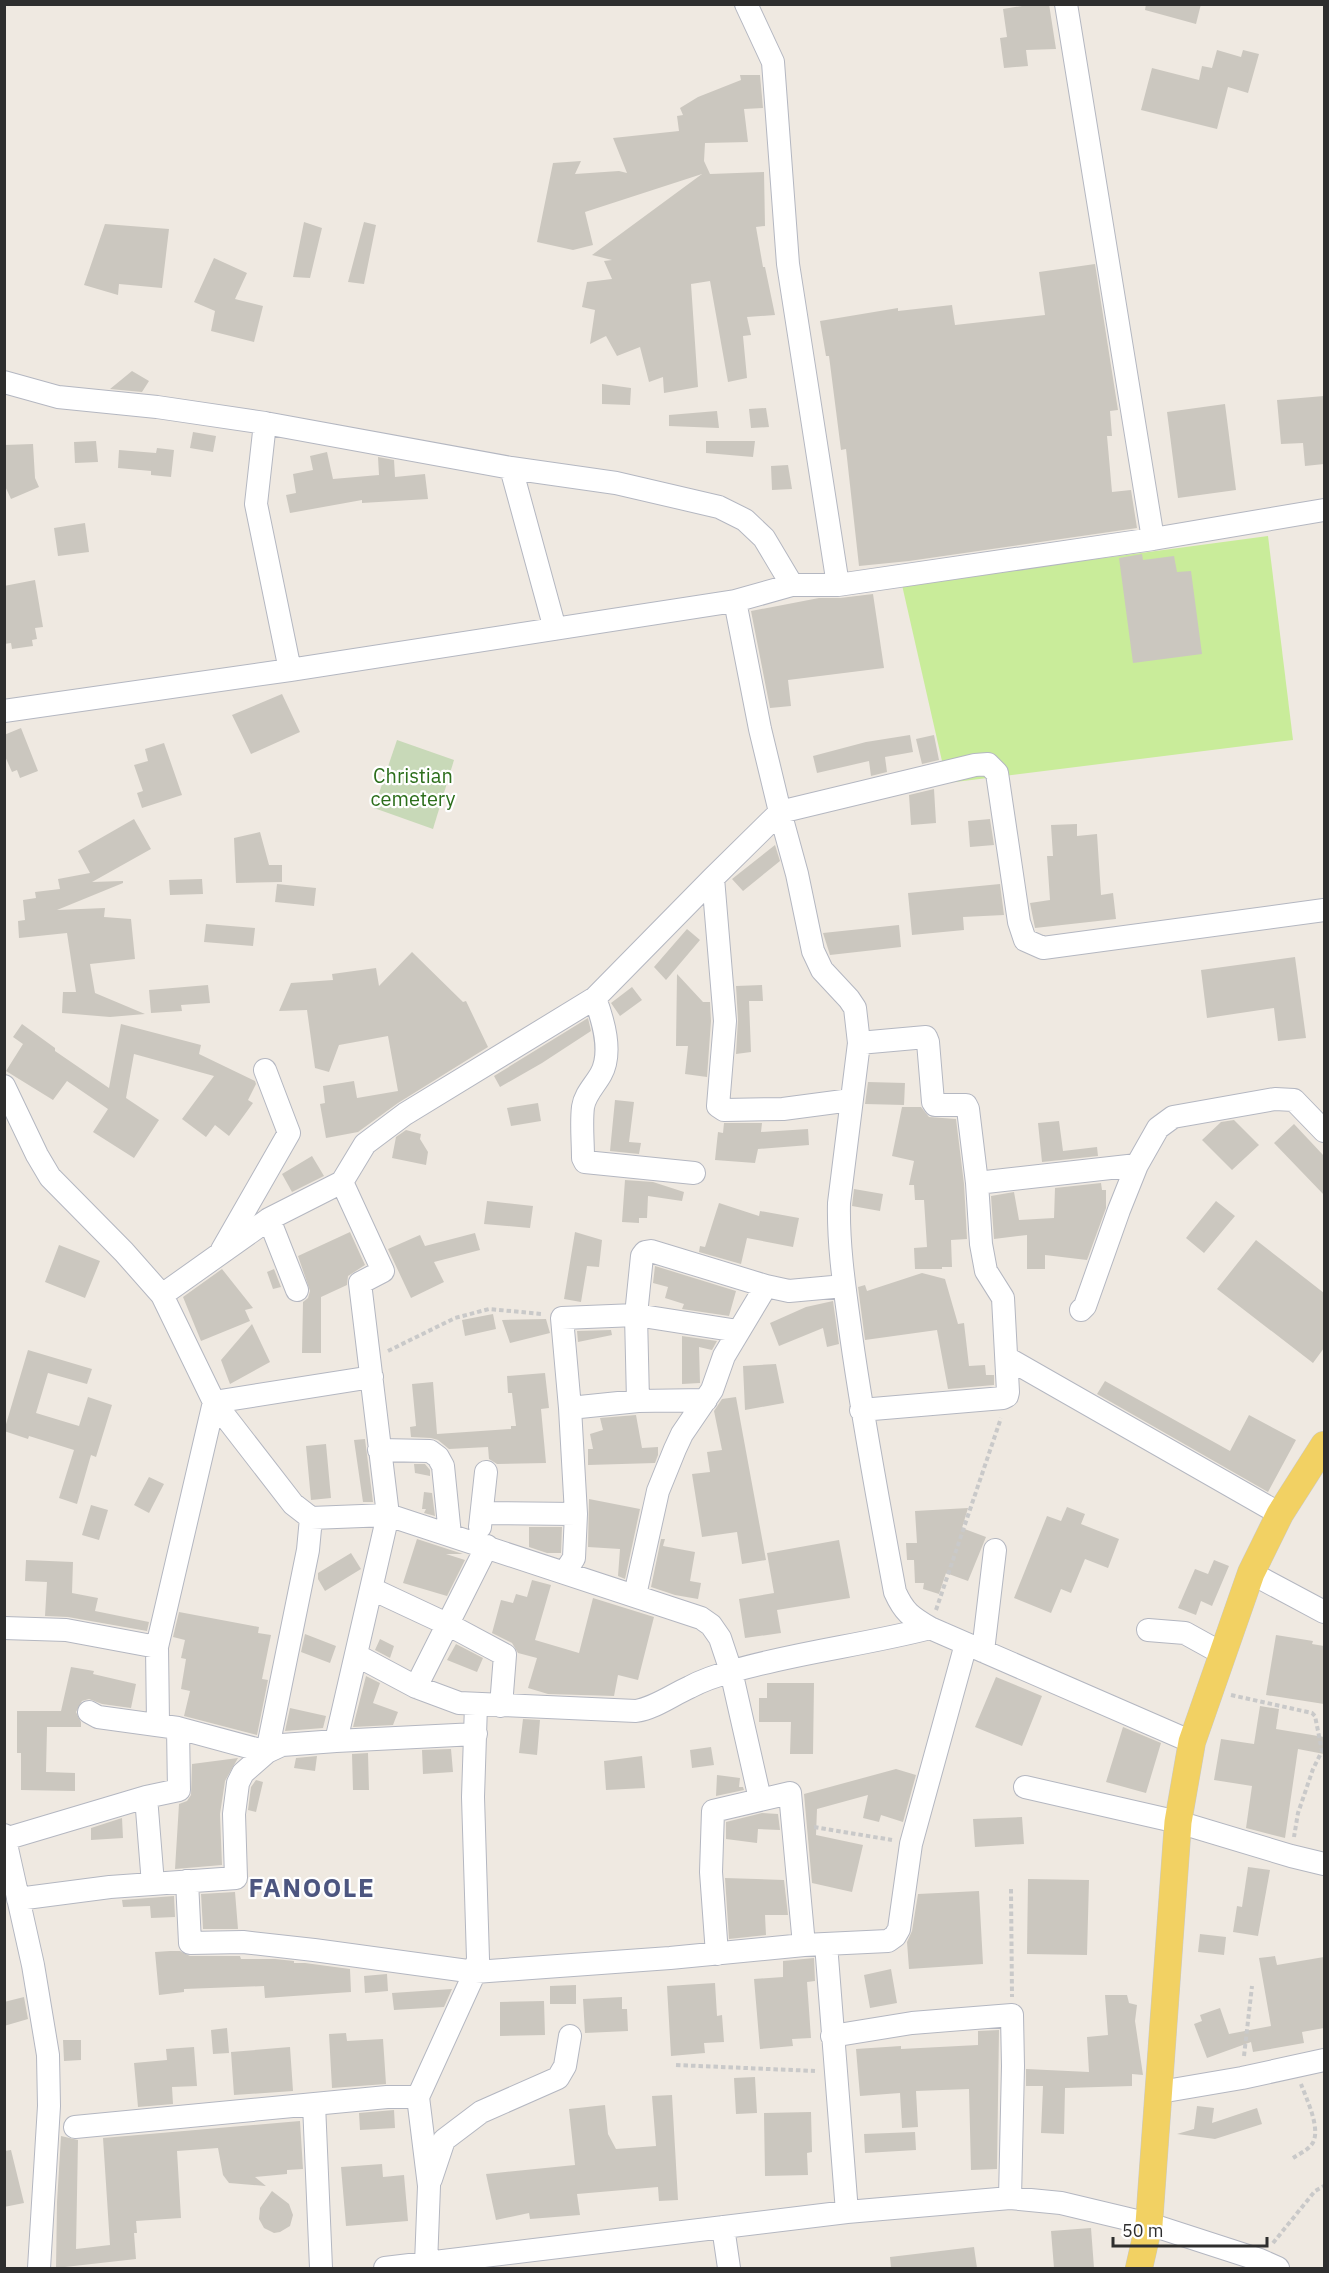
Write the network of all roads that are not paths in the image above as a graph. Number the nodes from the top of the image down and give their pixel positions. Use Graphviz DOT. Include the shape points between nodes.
graph roads {
  1 [pos="746,4"];
  2 [pos="1066,4"];
  3 [pos="4,382"];
  4 [pos="265,423"];
  5 [pos="511,468"];
  6 [pos="1324,510"];
  7 [pos="1153,539"];
  8 [pos="792,585"];
  9 [pos="838,585"];
  10 [pos="735,601"];
  11 [pos="555,629"];
  12 [pos="291,670"];
  13 [pos="4,711"];
  14 [pos="780,812"];
  15 [pos="713,878"];
  16 [pos="1324,910"];
  17 [pos="596,998"];
  18 [pos="859,1043"];
  19 [pos="266,1071"];
  20 [pos="4,1086"];
  21 [pos="851,1100"];
  22 [pos="1324,1131"];
  23 [pos="1137,1165"];
  24 [pos="694,1173"];
  25 [pos="342,1182"];
  26 [pos="977,1183"];
  27 [pos="269,1219"];
  28 [pos="218,1256"];
  29 [pos="766,1286"];
  30 [pos="844,1286"];
  31 [pos="297,1290"];
  32 [pos="162,1295"];
  33 [pos="1081,1310"];
  34 [pos="636,1315"];
  35 [pos="738,1330"];
  36 [pos="1007,1358"];
  37 [pos="371,1368"];
  38 [pos="706,1400"];
  39 [pos="638,1401"];
  40 [pos="214,1402"];
  41 [pos="570,1408"];
  42 [pos="861,1410"];
  43 [pos="1324,1445"];
  44 [pos="379,1450"];
  45 [pos="486,1472"];
  46 [pos="482,1513"];
  47 [pos="576,1514"];
  48 [pos="1280,1514"];
  49 [pos="388,1515"];
  50 [pos="311,1518"];
  51 [pos="450,1535"];
  52 [pos="482,1545"];
  53 [pos="995,1550"];
  54 [pos="565,1572"];
  55 [pos="1251,1573"];
  56 [pos="372,1589"];
  57 [pos="635,1595"];
  58 [pos="1324,1612"];
  59 [pos="449,1625"];
  60 [pos="4,1628"];
  61 [pos="930,1628"];
  62 [pos="1148,1630"];
  63 [pos="157,1647"];
  64 [pos="975,1648"];
  65 [pos="1223,1654"];
  66 [pos="356,1655"];
  67 [pos="731,1671"];
  68 [pos="416,1687"];
  69 [pos="476,1705"];
  70 [pos="501,1706"];
  71 [pos="89,1712"];
  72 [pos="168,1726"];
  73 [pos="476,1734"];
  74 [pos="336,1741"];
  75 [pos="1192,1742"];
  76 [pos="267,1752"];
  77 [pos="1025,1787"];
  78 [pos="146,1797"];
  79 [pos="760,1799"];
  80 [pos="1178,1822"];
  81 [pos="5,1837"];
  82 [pos="1324,1863"];
  83 [pos="187,1881"];
  84 [pos="153,1884"];
  85 [pos="18,1899"];
  86 [pos="815,1945"];
  87 [pos="717,1954"];
  88 [pos="475,1972"];
  89 [pos="570,2036"];
  90 [pos="832,2036"];
  91 [pos="1324,2060"];
  92 [pos="1160,2092"];
  93 [pos="417,2097"];
  94 [pos="314,2104"];
  95 [pos="75,2127"];
  96 [pos="429,2187"];
  97 [pos="1010,2198"];
  98 [pos="847,2212"];
  99 [pos="1149,2224"];
  100 [pos="723,2227"];
  101 [pos="550,2258"];
  102 [pos="426,2264"];
  103 [pos="1269,2264"];
  104 [pos="39,2268"];
  105 [pos="321,2268"];
  106 [pos="385,2268"];
  107 [pos="729,2268"];
  108 [pos="1139,2268"];
  1 -- 9 [label="street" via="773,62 788,264"];
  2 -- 7 [label="street"];
  3 -- 4 [label="street" via="58,397"];
  4 -- 5 [label="street"];
  4 -- 12 [label="street" via="256,504"];
  5 -- 8 [label="street" via="615,483 719,507 745,520 764,538"];
  5 -- 11 [label="street"];
  6 -- 7 [label="street"];
  7 -- 9 [label="street"];
  8 -- 9 [label="street"];
  8 -- 10 [label="street"];
  10 -- 11 [label="street"];
  10 -- 14 [label="street"];
  11 -- 12 [label="street"];
  12 -- 13 [label="street"];
  14 -- 15 [label="street"];
  14 -- 16 [label="street" via="988,764 997,773 1019,922 1025,940 1043,948"];
  14 -- 18 [label="street" via="813,951 822,970 855,1008"];
  15 -- 17 [label="street"];
  15 -- 21 [label="street" via="725,1021 718,1106 724,1110 783,1109"];
  17 -- 24 [label="street" via="606,1054 603,1072 584,1106 585,1162"];
  17 -- 25 [label="street" via="405,1114 365,1144"];
  18 -- 21 [label="street"];
  18 -- 26 [label="street" via="926,1037 933,1102 968,1108"];
  19 -- 28 [label="street" via="290,1133"];
  20 -- 32 [label="street" via="50,1177"];
  21 -- 30 [label="street" via="839,1203"];
  22 -- 23 [label="street" via="1294,1100 1275,1099 1173,1117 1158,1128"];
  23 -- 26 [label="street"];
  23 -- 33 [label="street"];
  25 -- 27 [label="street"];
  25 -- 37 [label="street" via="383,1272 360,1283"];
  26 -- 36 [label="street" via="986,1271 1003,1298"];
  27 -- 28 [label="street"];
  27 -- 31 [label="street"];
  28 -- 32 [label="street"];
  29 -- 30 [label="street" via="798,1291"];
  29 -- 34 [label="street" via="645,1252"];
  29 -- 35 [label="street"];
  30 -- 42 [label="street"];
  32 -- 40 [label="street"];
  34 -- 35 [label="street"];
  34 -- 39 [label="street"];
  34 -- 41 [label="street" via="562,1318"];
  35 -- 38 [label="street"];
  36 -- 42 [label="street" via="1007,1396"];
  36 -- 48 [label="street"];
  37 -- 40 [label="street"];
  37 -- 44 [label="street"];
  38 -- 39 [label="street"];
  38 -- 57 [label="street" via="682,1434 658,1491"];
  39 -- 41 [label="street"];
  40 -- 50 [label="street" via="293,1504"];
  40 -- 63 [label="street"];
  41 -- 47 [label="street"];
  42 -- 61 [label="street" via="895,1592 911,1617"];
  43 -- 48 [label="main road"];
  44 -- 49 [label="street"];
  44 -- 51 [label="street" via="430,1451 438,1457"];
  45 -- 46 [label="street"];
  46 -- 47 [label="street"];
  46 -- 52 [label="street"];
  47 -- 54 [label="street" via="574,1558"];
  48 -- 55 [label="main road"];
  49 -- 50 [label="street"];
  49 -- 51 [label="street"];
  49 -- 56 [label="street"];
  50 -- 76 [label="street"];
  51 -- 52 [label="street"];
  52 -- 54 [label="street"];
  52 -- 59 [label="street"];
  53 -- 64 [label="street"];
  54 -- 57 [label="street"];
  55 -- 58 [label="street"];
  55 -- 65 [label="main road"];
  56 -- 59 [label="street"];
  56 -- 66 [label="street"];
  57 -- 67 [label="street" via="711,1625 720,1638"];
  59 -- 68 [label="street"];
  59 -- 70 [label="street" via="505,1655"];
  60 -- 63 [label="street" via="66,1630"];
  61 -- 64 [label="street"];
  61 -- 67 [label="street"];
  62 -- 65 [label="street" via="1185,1632"];
  63 -- 72 [label="street"];
  64 -- 75 [label="street"];
  64 -- 86 [label="street" via="911,1844 899,1929 888,1941"];
  65 -- 75 [label="main road"];
  66 -- 68 [label="street"];
  66 -- 74 [label="street"];
  67 -- 70 [label="street" via="636,1712"];
  67 -- 79 [label="street"];
  68 -- 69 [label="street" via="449,1701"];
  69 -- 70 [label="street"];
  69 -- 73 [label="street"];
  71 -- 72 [label="street" via="109,1719"];
  72 -- 76 [label="street"];
  72 -- 78 [label="street" via="179,1790"];
  73 -- 74 [label="street"];
  73 -- 88 [label="street"];
  74 -- 76 [label="street" via="282,1745"];
  75 -- 80 [label="main road"];
  76 -- 83 [label="street" via="243,1773 238,1783 234,1829 236,1878"];
  77 -- 80 [label="street"];
  78 -- 81 [label="street"];
  78 -- 84 [label="street"];
  79 -- 86 [label="street" via="790,1793"];
  79 -- 87 [label="street" via="713,1811 711,1872"];
  80 -- 82 [label="street"];
  80 -- 92 [label="main road"];
  81 -- 85 [label="street"];
  83 -- 84 [label="street"];
  83 -- 88 [label="street" via="190,1943 243,1942"];
  84 -- 85 [label="street"];
  85 -- 104 [label="street" via="48,2055 49,2106"];
  86 -- 87 [label="street"];
  86 -- 90 [label="street"];
  87 -- 88 [label="street"];
  88 -- 93 [label="street"];
  89 -- 96 [label="street" via="565,2066 558,2078 481,2112 444,2140"];
  90 -- 97 [label="street" via="912,2023 1012,2015"];
  90 -- 98 [label="street"];
  91 -- 92 [label="street"];
  92 -- 99 [label="main road"];
  93 -- 94 [label="street"];
  93 -- 96 [label="street"];
  94 -- 95 [label="street"];
  94 -- 105 [label="street"];
  96 -- 102 [label="street"];
  97 -- 98 [label="street"];
  97 -- 99 [label="street" via="1060,2203"];
  98 -- 100 [label="street"];
  99 -- 103 [label="street"];
  99 -- 108 [label="main road"];
  100 -- 101 [label="street"];
  100 -- 107 [label="street"];
  101 -- 102 [label="street"];
  102 -- 106 [label="street"];
}
